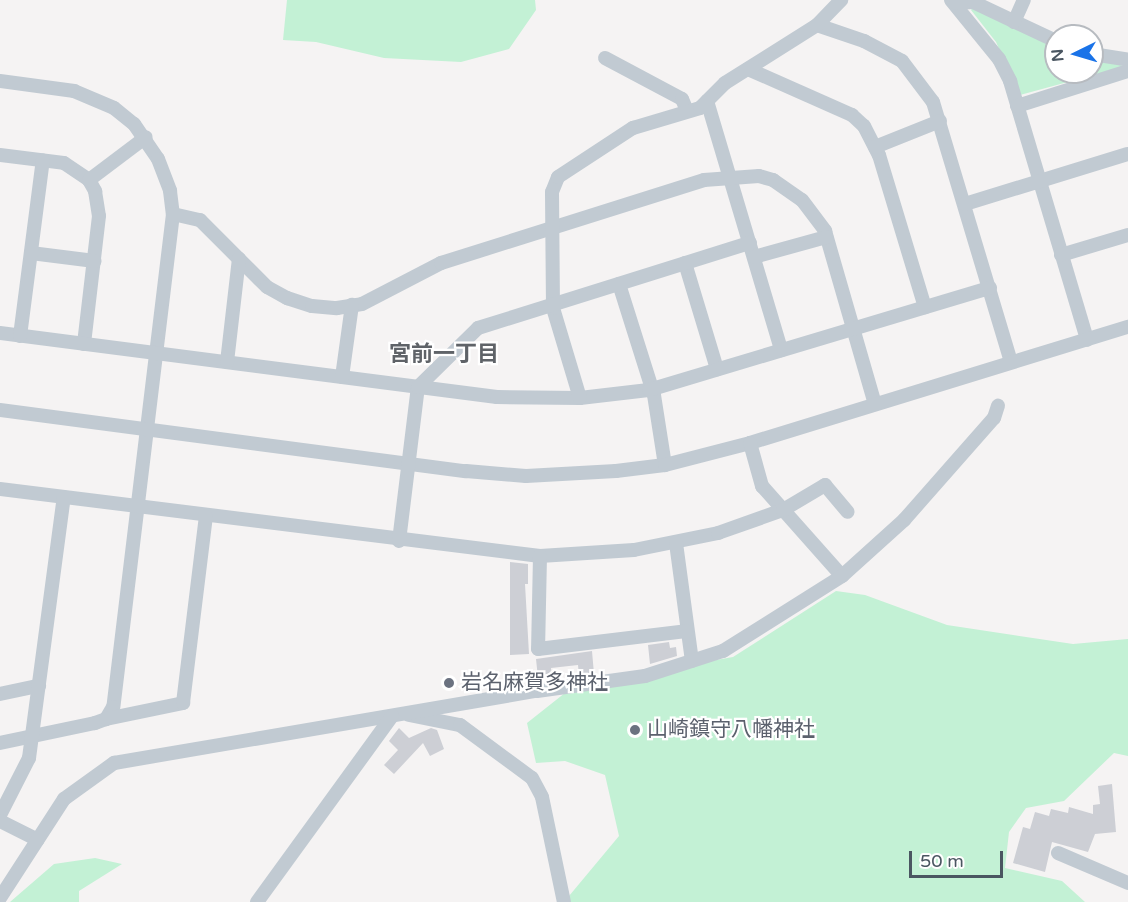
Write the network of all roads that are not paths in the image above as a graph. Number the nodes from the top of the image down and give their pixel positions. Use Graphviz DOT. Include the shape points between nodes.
graph roads {
  1 [pos="841,0"];
  2 [pos="1024,0"];
  3 [pos="953,2"];
  4 [pos="1014,21"];
  5 [pos="817,25"];
  6 [pos="1044,35"];
  7 [pos="1104,56"];
  8 [pos="605,58"];
  9 [pos="1128,60"];
  10 [pos="748,69"];
  11 [pos="1128,71"];
  12 [pos="0,81"];
  13 [pos="707,101"];
  14 [pos="1017,106"];
  15 [pos="687,111"];
  16 [pos="940,121"];
  17 [pos="146,137"];
  18 [pos="875,147"];
  19 [pos="0,154"];
  20 [pos="1128,154"];
  21 [pos="43,160"];
  22 [pos="729,176"];
  23 [pos="89,180"];
  24 [pos="1039,181"];
  25 [pos="965,204"];
  26 [pos="173,214"];
  27 [pos="552,228"];
  28 [pos="1128,235"];
  29 [pos="826,237"];
  30 [pos="750,243"];
  31 [pos="31,253"];
  32 [pos="1061,255"];
  33 [pos="754,257"];
  34 [pos="238,259"];
  35 [pos="94,261"];
  36 [pos="685,263"];
  37 [pos="619,284"];
  38 [pos="990,288"];
  39 [pos="352,305"];
  40 [pos="553,305"];
  41 [pos="925,307"];
  42 [pos="1128,327"];
  43 [pos="853,328"];
  44 [pos="0,333"];
  45 [pos="20,336"];
  46 [pos="1087,340"];
  47 [pos="84,344"];
  48 [pos="782,350"];
  49 [pos="157,353"];
  50 [pos="227,362"];
  51 [pos="1011,362"];
  52 [pos="717,369"];
  53 [pos="342,377"];
  54 [pos="418,387"];
  55 [pos="652,388"];
  56 [pos="580,399"];
  57 [pos="875,404"];
  58 [pos="998,406"];
  59 [pos="0,410"];
  60 [pos="147,429"];
  61 [pos="750,443"];
  62 [pos="409,463"];
  63 [pos="665,465"];
  64 [pos="0,490"];
  65 [pos="64,498"];
  66 [pos="138,507"];
  67 [pos="783,510"];
  68 [pos="848,512"];
  69 [pos="206,516"];
  70 [pos="399,541"];
  71 [pos="676,543"];
  72 [pos="540,556"];
  73 [pos="842,576"];
  74 [pos="686,631"];
  75 [pos="692,661"];
  76 [pos="39,686"];
  77 [pos="0,694"];
  78 [pos="407,714"];
  79 [pos="392,716"];
  80 [pos="106,719"];
  81 [pos="32,736"];
  82 [pos="0,743"];
  83 [pos="0,815"];
  84 [pos="0,820"];
  85 [pos="38,840"];
  86 [pos="1058,854"];
  87 [pos="1128,883"];
  88 [pos="0,898"];
  89 [pos="256,902"];
  90 [pos="564,902"];
  1 -- 5 [label="street"];
  2 -- 4 [label="street"];
  3 -- 4 [label="street" via="973,2"];
  3 -- 14 [label="street" via="999,59"];
  4 -- 6 [label="street"];
  5 -- 10 [label="street"];
  5 -- 16 [label="street" via="864,41 902,61 933,102"];
  7 -- 9 [label="street"];
  8 -- 15 [label="street" via="682,99"];
  10 -- 13 [label="street"];
  10 -- 18 [label="street" via="852,115 864,126"];
  11 -- 14 [label="street"];
  12 -- 17 [label="street" via="74,91 98,100"];
  13 -- 15 [label="street"];
  13 -- 22 [label="street"];
  14 -- 24 [label="street"];
  15 -- 27 [label="street" via="633,128 558,177 552,192"];
  16 -- 18 [label="street"];
  16 -- 25 [label="street"];
  17 -- 23 [label="street"];
  17 -- 26 [label="street" via="165,174"];
  18 -- 41 [label="street"];
  19 -- 21 [label="street"];
  20 -- 24 [label="street"];
  21 -- 23 [label="street" via="64,163"];
  21 -- 31 [label="street"];
  22 -- 27 [label="street"];
  22 -- 29 [label="street" via="759,176 787,188 814,214"];
  22 -- 30 [label="street"];
  23 -- 35 [label="street" via="99,205"];
  24 -- 25 [label="street"];
  24 -- 32 [label="street"];
  25 -- 38 [label="street"];
  26 -- 34 [label="street" via="200,220"];
  26 -- 49 [label="street"];
  27 -- 39 [label="street" via="441,263 362,304"];
  27 -- 40 [label="street"];
  28 -- 32 [label="street"];
  29 -- 33 [label="street"];
  29 -- 43 [label="street"];
  30 -- 33 [label="street"];
  30 -- 36 [label="street"];
  31 -- 35 [label="street"];
  31 -- 45 [label="street"];
  32 -- 46 [label="street"];
  33 -- 48 [label="street"];
  34 -- 39 [label="street" via="267,287 286,298 312,306"];
  34 -- 50 [label="street"];
  35 -- 47 [label="street"];
  36 -- 37 [label="street"];
  36 -- 52 [label="street"];
  37 -- 40 [label="street"];
  37 -- 55 [label="street"];
  38 -- 41 [label="street"];
  38 -- 51 [label="street"];
  39 -- 53 [label="street"];
  40 -- 54 [label="street" via="478,328"];
  40 -- 56 [label="street"];
  41 -- 43 [label="street"];
  42 -- 46 [label="street"];
  43 -- 48 [label="street"];
  43 -- 57 [label="street"];
  44 -- 45 [label="street"];
  45 -- 47 [label="street"];
  46 -- 51 [label="street"];
  47 -- 49 [label="street"];
  48 -- 52 [label="street"];
  49 -- 50 [label="street"];
  49 -- 60 [label="street"];
  50 -- 53 [label="street"];
  51 -- 57 [label="street"];
  52 -- 55 [label="street"];
  53 -- 54 [label="street"];
  54 -- 56 [label="street" via="497,397"];
  54 -- 62 [label="street"];
  55 -- 56 [label="street"];
  55 -- 63 [label="street"];
  57 -- 61 [label="street"];
  58 -- 73 [label="street" via="994,418 904,520"];
  59 -- 60 [label="street"];
  60 -- 62 [label="street"];
  60 -- 66 [label="street"];
  61 -- 63 [label="street"];
  61 -- 67 [label="street" via="762,486"];
  62 -- 63 [label="street" via="526,476"];
  62 -- 70 [label="street"];
  64 -- 65 [label="street"];
  65 -- 66 [label="street"];
  65 -- 76 [label="street"];
  66 -- 69 [label="street"];
  66 -- 80 [label="street" via="113,707"];
  67 -- 68 [label="street" via="825,485"];
  67 -- 71 [label="street"];
  67 -- 73 [label="street"];
  69 -- 70 [label="street"];
  69 -- 80 [label="street" via="183,703"];
  70 -- 72 [label="street"];
  71 -- 72 [label="street"];
  71 -- 74 [label="street"];
  72 -- 74 [label="street" via="538,649"];
  73 -- 75 [label="street" via="745,639"];
  74 -- 75 [label="street"];
  75 -- 78 [label="street" via="645,676"];
  76 -- 77 [label="street"];
  76 -- 81 [label="street"];
  78 -- 79 [label="street"];
  78 -- 90 [label="street" via="418,720 460,725 532,778 542,797"];
  79 -- 85 [label="street" via="114,763 64,799"];
  79 -- 89 [label="street"];
  80 -- 81 [label="street"];
  81 -- 82 [label="street"];
  81 -- 83 [label="street" via="28,758"];
  84 -- 85 [label="street"];
  85 -- 88 [label="street"];
  86 -- 87 [label="street"];
}
